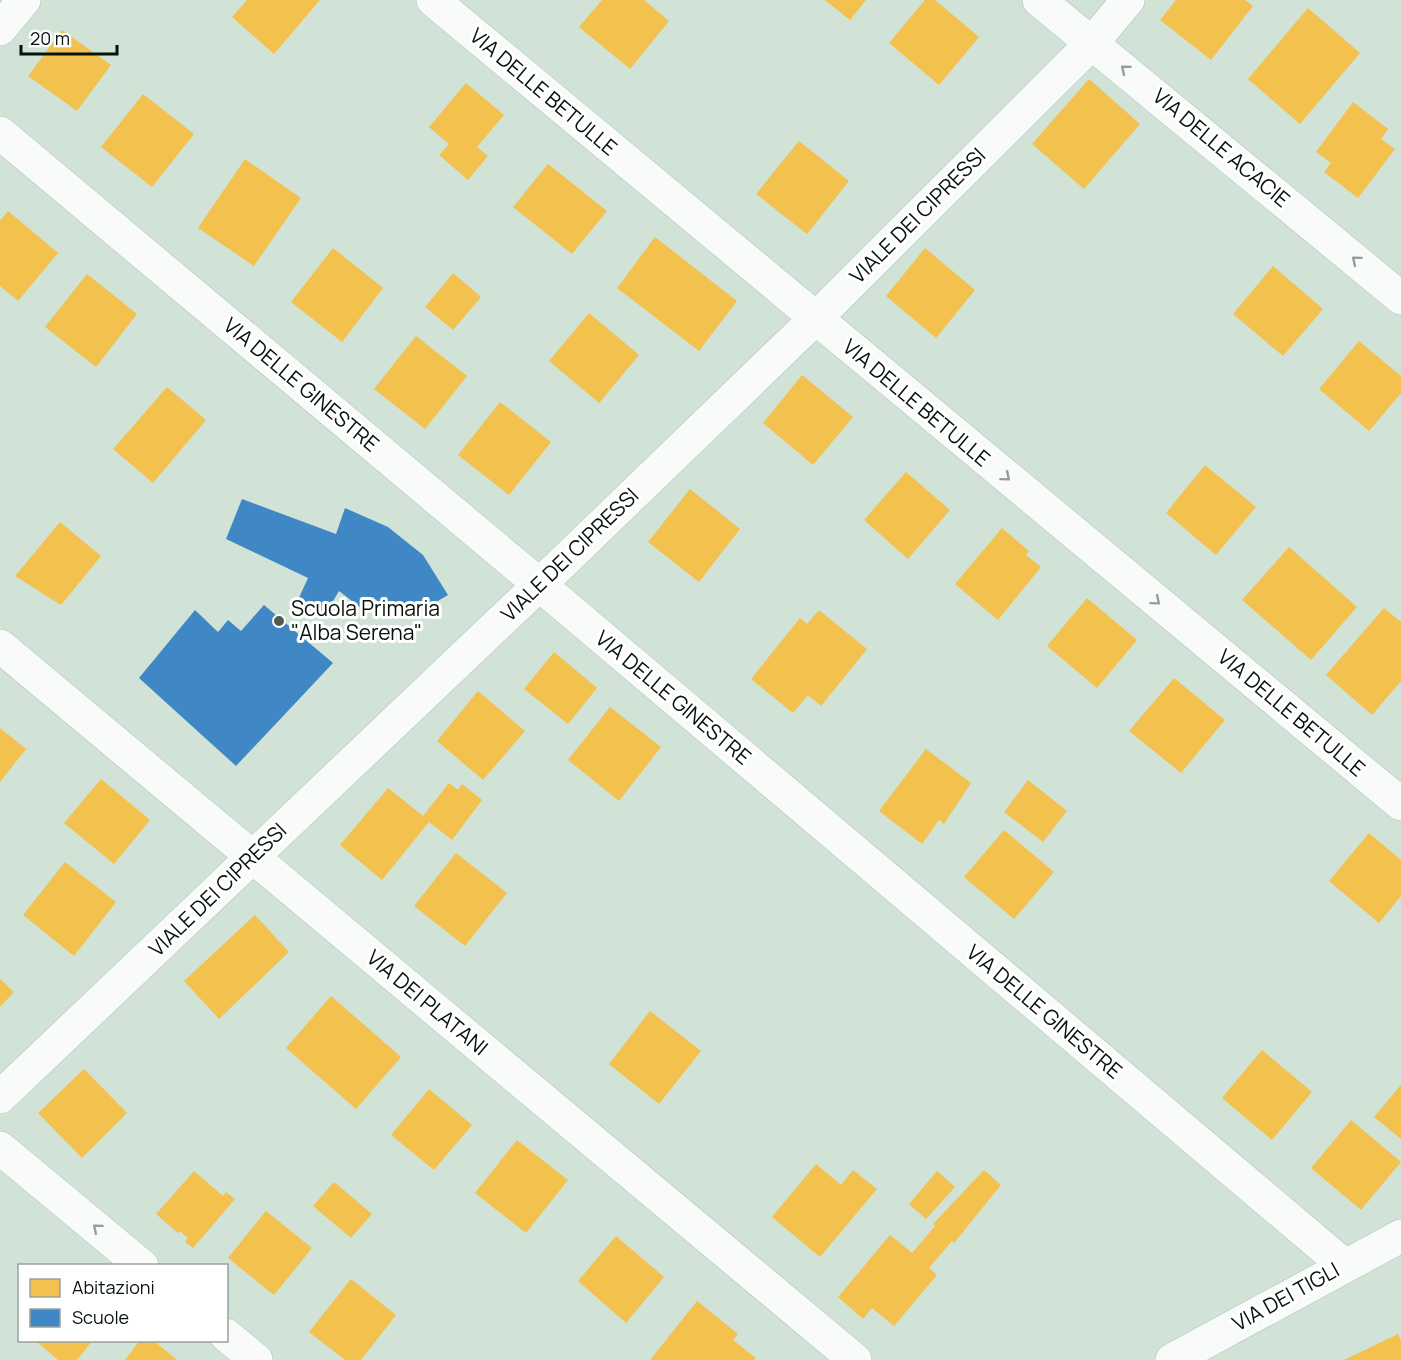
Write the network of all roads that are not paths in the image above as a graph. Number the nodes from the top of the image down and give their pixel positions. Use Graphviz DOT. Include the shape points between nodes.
graph roads {
  1 [pos="24,0"];
  2 [pos="433,0"];
  3 [pos="1039,0"];
  4 [pos="1128,0"];
  5 [pos="0,29"];
  6 [pos="1093,42"];
  7 [pos="0,133"];
  8 [pos="1401,298"];
  9 [pos="815,319"];
  10 [pos="540,585"];
  11 [pos="0,646"];
  12 [pos="1401,804"];
  13 [pos="253,857"];
  14 [pos="0,1097"];
  15 [pos="0,1148"];
  16 [pos="1401,1236"];
  17 [pos="140,1264"];
  18 [pos="1344,1265"];
  19 [pos="228,1337"];
  20 [pos="256,1360"];
  21 [pos="855,1360"];
  22 [pos="1172,1360"];
  1 -- 5 [label="street"];
  2 -- 9 [label="street, VIA DELLE BETULLE"];
  3 -- 6 [label="street, VIA DELLE ACACIE"];
  4 -- 6 [label="street, VIALE DEI CIPRESSI"];
  8 -- 6 [label="street, VIA DELLE ACACIE, one-way"];
  6 -- 9 [label="street, VIALE DEI CIPRESSI"];
  7 -- 10 [label="street, VIA DELLE GINESTRE"];
  9 -- 10 [label="street, VIALE DEI CIPRESSI"];
  9 -- 12 [label="street, VIA DELLE BETULLE, one-way"];
  10 -- 13 [label="street, VIALE DEI CIPRESSI"];
  10 -- 18 [label="street, VIA DELLE GINESTRE"];
  11 -- 13 [label="street, VIA DEI PLATANI"];
  13 -- 14 [label="street, VIALE DEI CIPRESSI"];
  13 -- 21 [label="street, VIA DEI PLATANI"];
  17 -- 15 [label="street, one-way"];
  16 -- 18 [label="street, VIA DEI TIGLI"];
  18 -- 22 [label="street, VIA DEI TIGLI"];
  19 -- 20 [label="street"];
}
